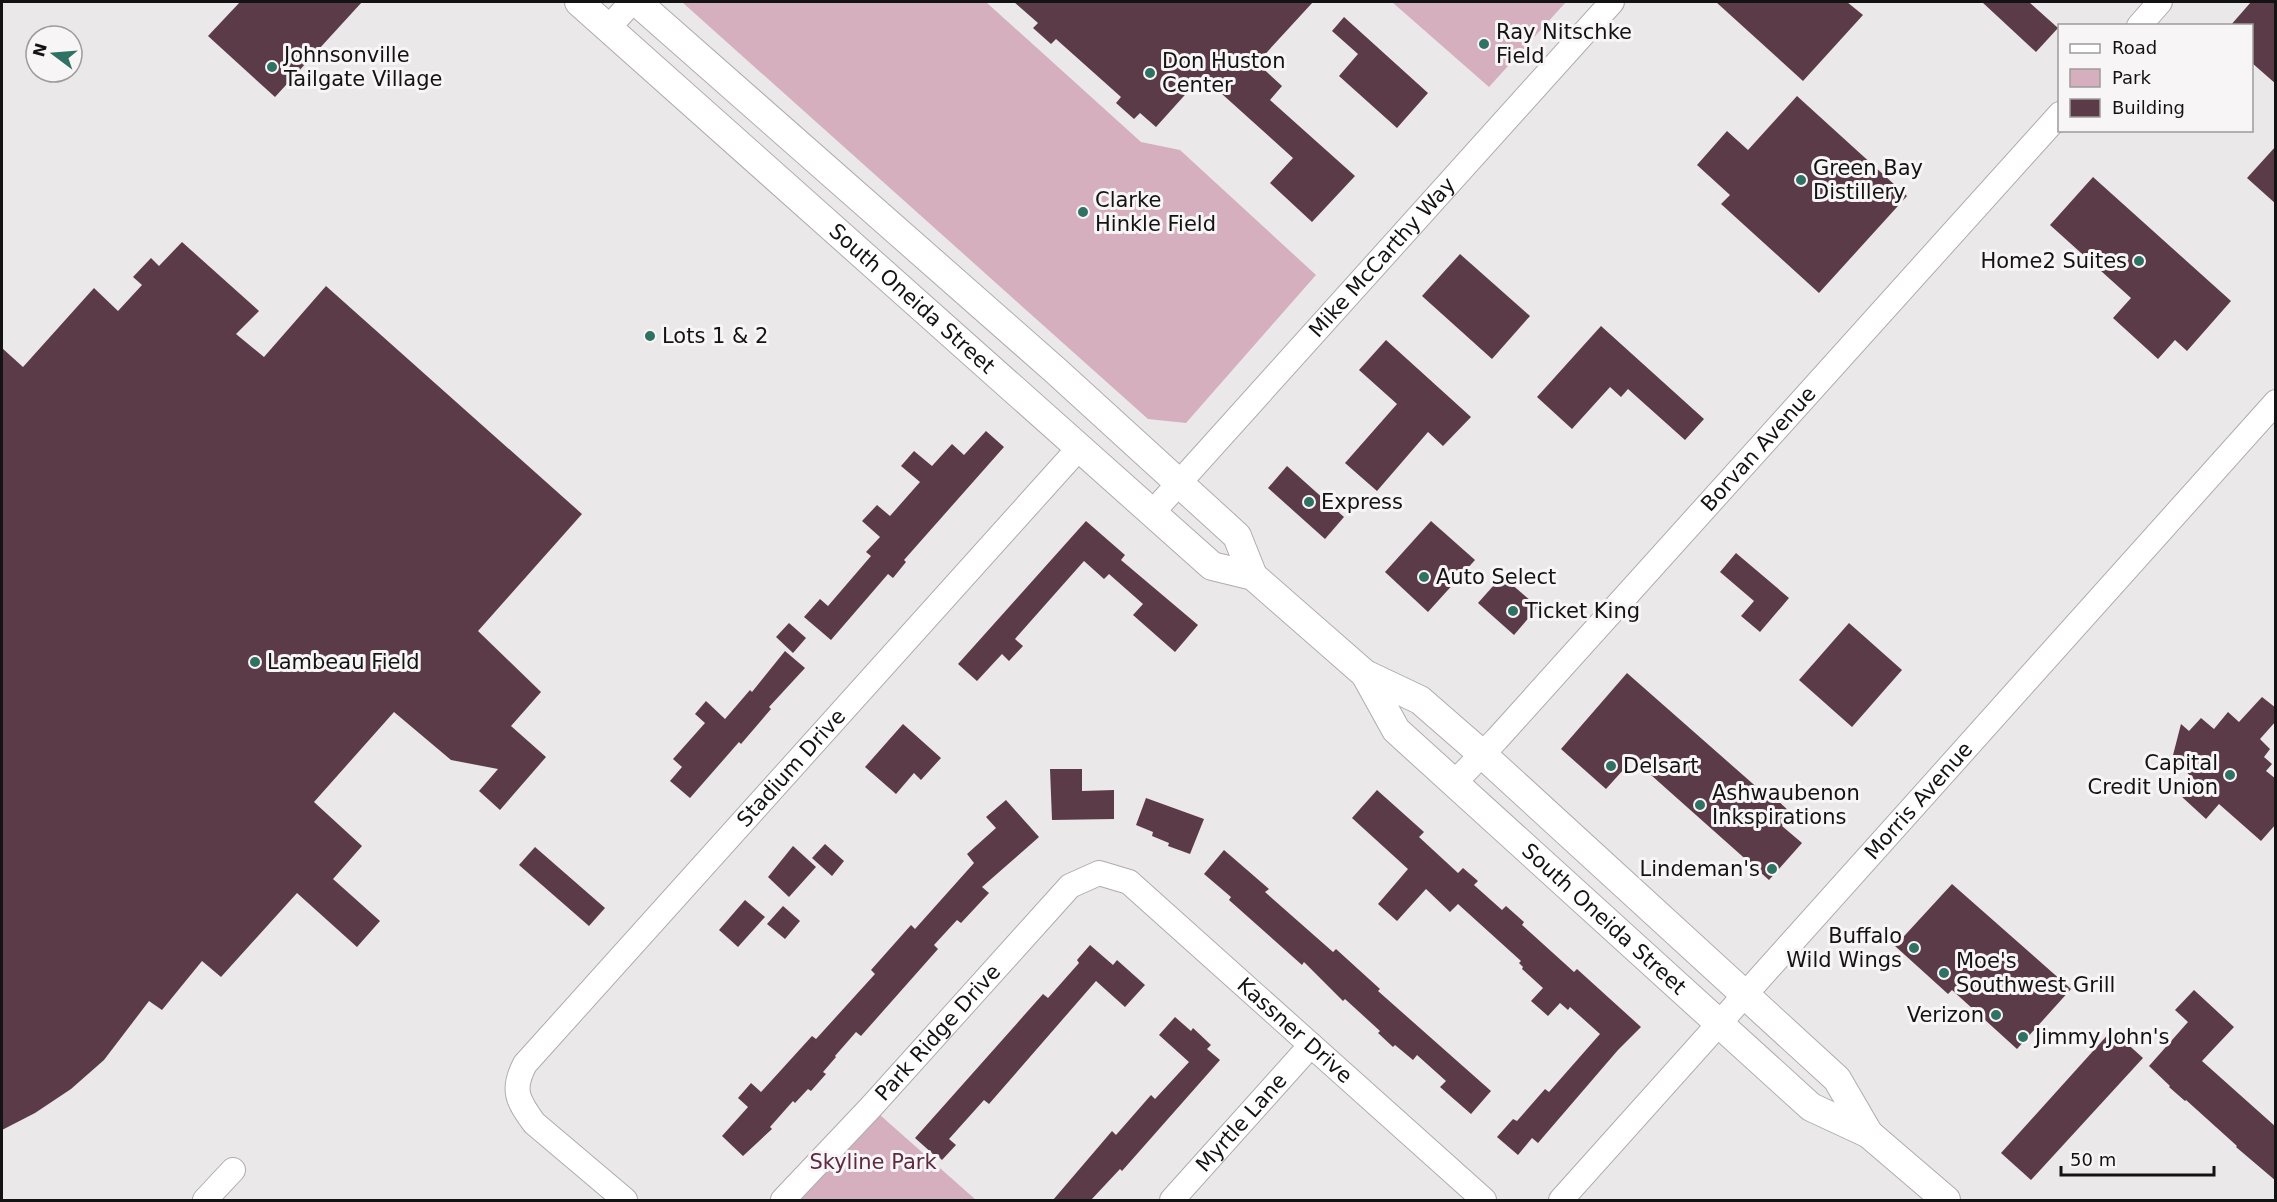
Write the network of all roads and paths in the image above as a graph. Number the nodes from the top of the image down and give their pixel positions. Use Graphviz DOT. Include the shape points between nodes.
graph roads {
  1 [pos="579,2"];
  2 [pos="632,2"];
  3 [pos="637,2"];
  4 [pos="1612,2"];
  5 [pos="2160,2"];
  6 [pos="2141,24"];
  7 [pos="609,27"];
  8 [pos="2058,116"];
  9 [pos="2276,402"];
  10 [pos="1079,448"];
  11 [pos="1179,484"];
  12 [pos="1152,513"];
  13 [pos="1253,576"];
  14 [pos="1365,674"];
  15 [pos="1482,754"];
  16 [pos="1454,783"];
  17 [pos="1099,873"];
  18 [pos="1746,994"];
  19 [pos="1719,1024"];
  20 [pos="1311,1045"];
  21 [pos="1869,1134"];
  22 [pos="233,1170"];
  23 [pos="205,1200"];
  24 [pos="625,1200"];
  25 [pos="783,1200"];
  26 [pos="1172,1200"];
  27 [pos="1484,1200"];
  28 [pos="1561,1200"];
  29 [pos="1946,1200"];
  1 -- 7 [label="street, South Oneida Street"];
  2 -- 7 [label="street"];
  3 -- 11 [label="street, South Oneida Street"];
  4 -- 11 [label="street, Mike McCarthy Way"];
  5 -- 6 [label="street"];
  7 -- 10 [label="street, South Oneida Street"];
  8 -- 15 [label="street, Borvan Avenue"];
  9 -- 18 [label="street, Morris Avenue"];
  10 -- 12 [label="street, South Oneida Street"];
  10 -- 24 [label="street, Stadium Drive" via="525,1064 516,1093 534,1123"];
  11 -- 12 [label="street, Mike McCarthy Way"];
  11 -- 13 [label="street, South Oneida Street" via="1237,536"];
  12 -- 13 [label="street, South Oneida Street" via="1212,566"];
  13 -- 14 [label="street, South Oneida Street"];
  14 -- 15 [label="street, South Oneida Street" via="1420,700"];
  14 -- 16 [label="street, South Oneida Street" via="1396,730"];
  15 -- 16 [label="street, Borvan Avenue"];
  15 -- 18 [label="street, South Oneida Street"];
  16 -- 19 [label="street, South Oneida Street"];
  17 -- 20 [label="street, Kassner Drive" via="1129,882"];
  17 -- 25 [label="street, Park Ridge Drive" via="1070,886"];
  18 -- 19 [label="street, Morris Avenue"];
  18 -- 21 [label="street, South Oneida Street" via="1837,1079"];
  19 -- 21 [label="street, South Oneida Street" via="1811,1107"];
  19 -- 28 [label="street, Morris Avenue"];
  20 -- 26 [label="street, Myrtle Lane"];
  20 -- 27 [label="street, Kassner Drive"];
  21 -- 29 [label="street, South Oneida Street"];
  22 -- 23 [label="street"];
}
